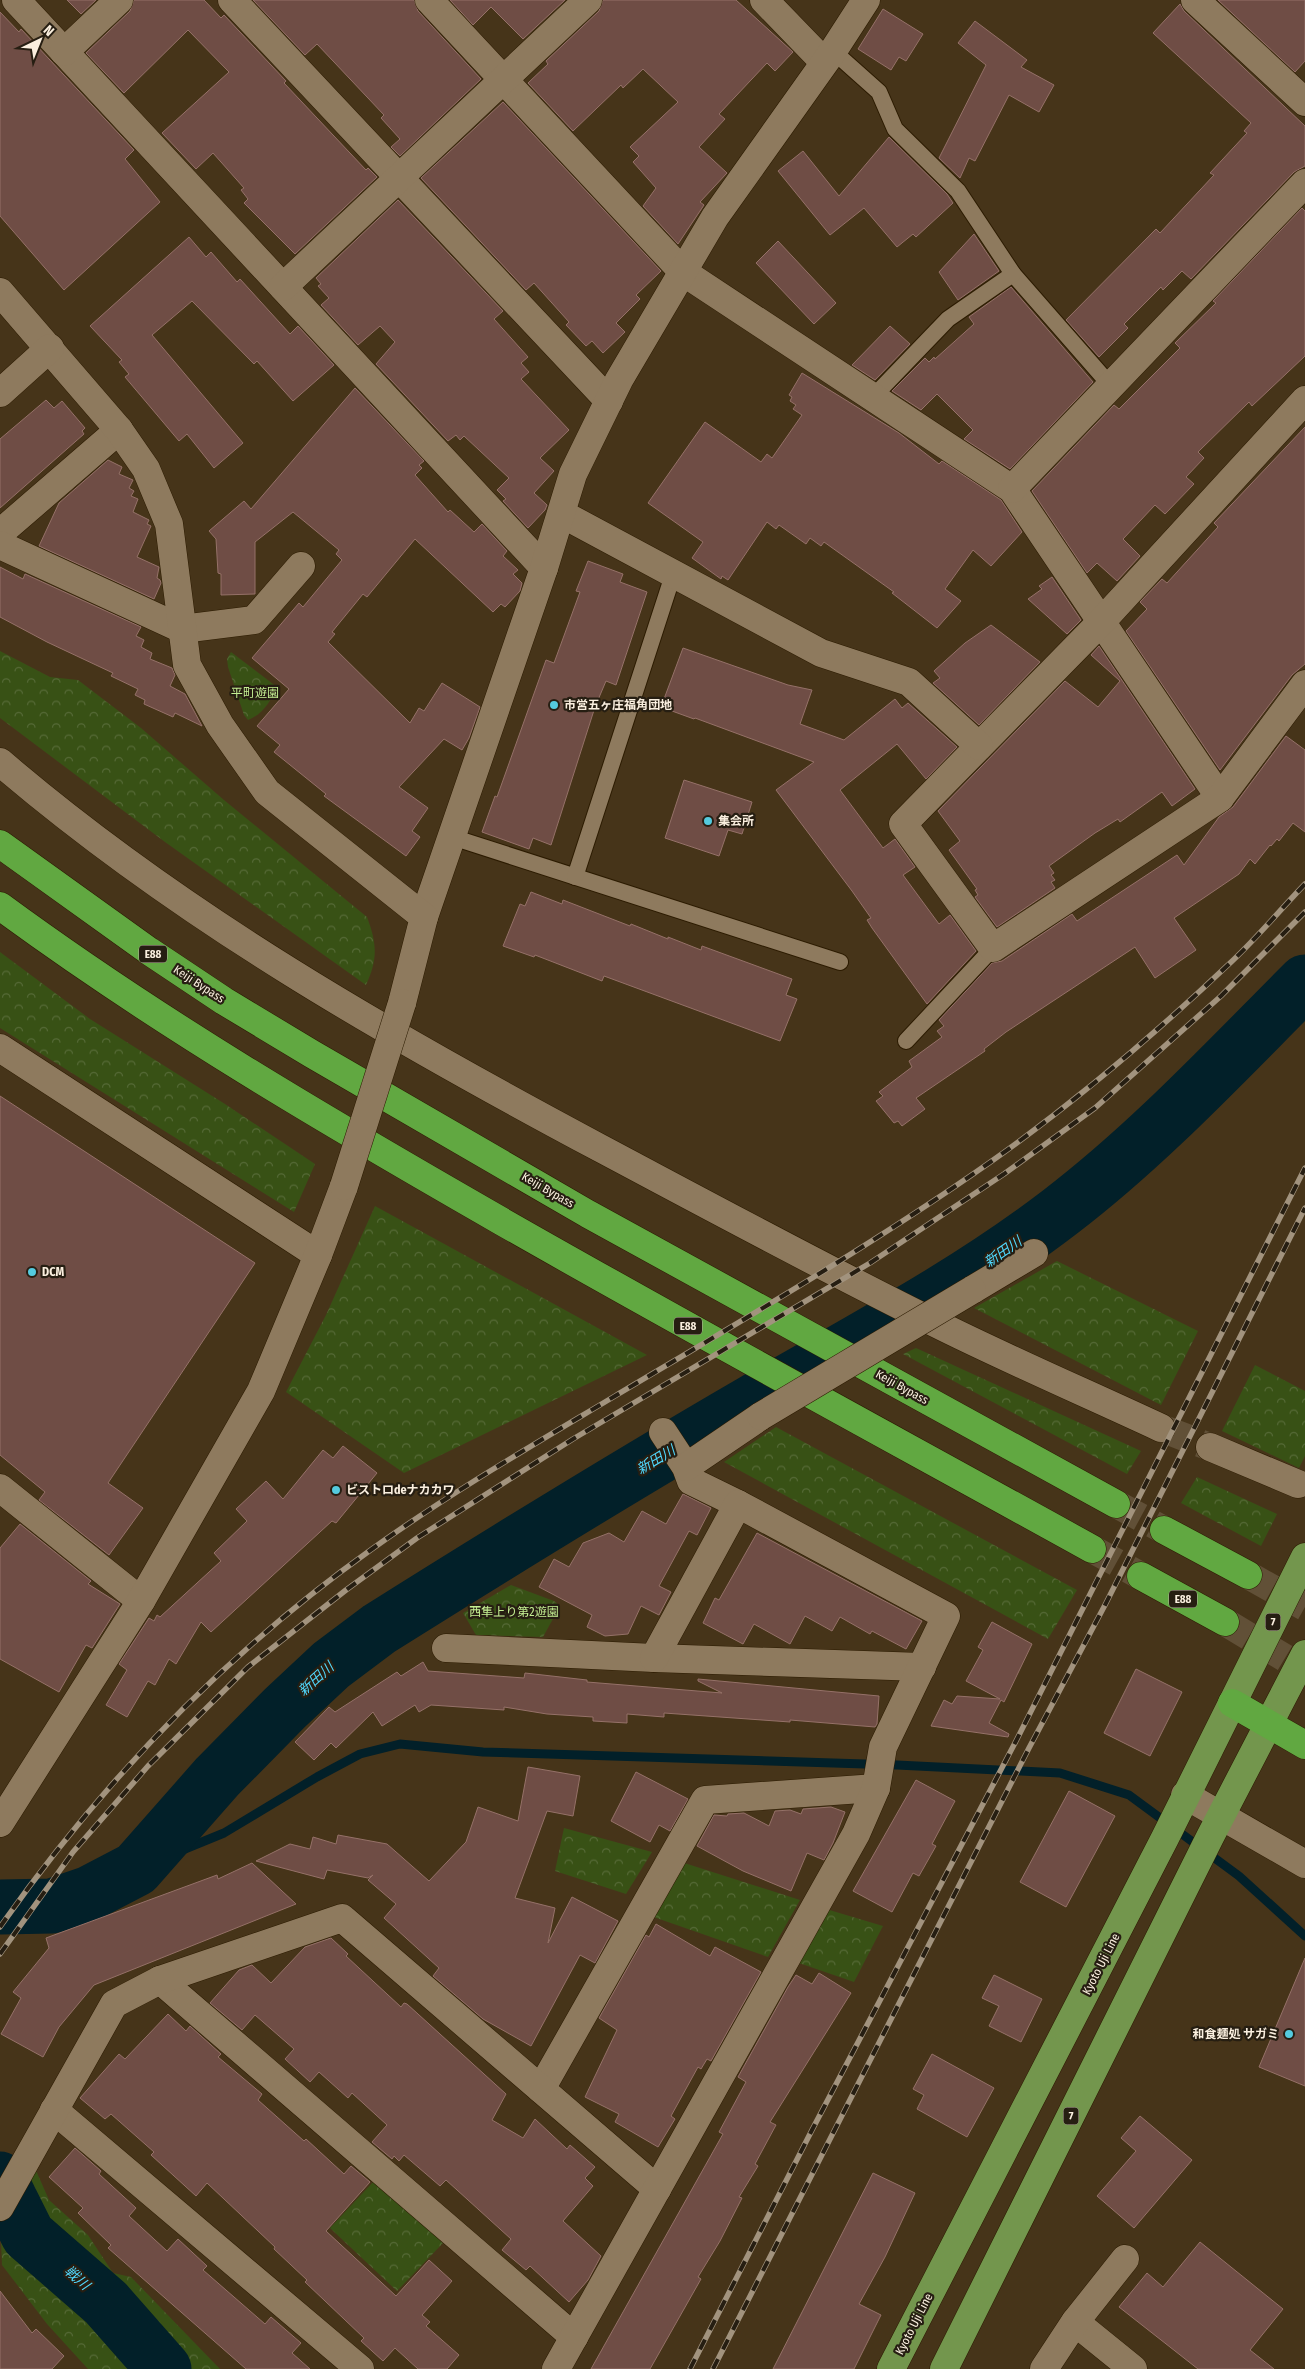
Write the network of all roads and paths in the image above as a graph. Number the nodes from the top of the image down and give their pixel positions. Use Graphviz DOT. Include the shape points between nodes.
graph roads {
  1 [pos="16,0"];
  2 [pos="118,0"];
  3 [pos="232,0"];
  4 [pos="429,0"];
  5 [pos="588,0"];
  6 [pos="764,0"];
  7 [pos="866,0"];
  8 [pos="1195,0"];
  9 [pos="64,52"];
  10 [pos="828,56"];
  11 [pos="504,80"];
  12 [pos="1305,102"];
  13 [pos="399,178"];
  14 [pos="1305,183"];
  15 [pos="683,272"];
  16 [pos="1013,274"];
  17 [pos="283,287"];
  18 [pos="0,292"];
  19 [pos="50,348"];
  20 [pos="1111,386"];
  21 [pos="0,392"];
  22 [pos="873,397"];
  23 [pos="609,400"];
  24 [pos="1305,400"];
  25 [pos="119,430"];
  26 [pos="1012,489"];
  27 [pos="562,514"];
  28 [pos="0,533"];
  29 [pos="0,545"];
  30 [pos="301,566"];
  31 [pos="544,568"];
  32 [pos="674,575"];
  33 [pos="1102,621"];
  34 [pos="182,630"];
  35 [pos="1305,684"];
  36 [pos="979,746"];
  37 [pos="0,762"];
  38 [pos="1220,798"];
  39 [pos="452,837"];
  40 [pos="0,844"];
  41 [pos="575,877"];
  42 [pos="0,906"];
  43 [pos="424,917"];
  44 [pos="993,948"];
  45 [pos="840,962"];
  46 [pos="906,1041"];
  47 [pos="0,1048"];
  48 [pos="1034,1253"];
  49 [pos="318,1255"];
  50 [pos="1161,1428"];
  51 [pos="663,1432"];
  52 [pos="1210,1447"];
  53 [pos="684,1465"];
  54 [pos="1298,1484"];
  55 [pos="0,1488"];
  56 [pos="738,1504"];
  57 [pos="1116,1504"];
  58 [pos="1164,1530"];
  59 [pos="1092,1549"];
  60 [pos="1305,1557"];
  61 [pos="1141,1576"];
  62 [pos="1248,1576"];
  63 [pos="141,1601"];
  64 [pos="1225,1622"];
  65 [pos="446,1648"];
  66 [pos="1305,1654"];
  67 [pos="654,1658"];
  68 [pos="922,1667"];
  69 [pos="1232,1703"];
  70 [pos="1270,1723"];
  71 [pos="1305,1745"];
  72 [pos="877,1781"];
  73 [pos="1182,1804"];
  74 [pos="0,1823"];
  75 [pos="1216,1827"];
  76 [pos="1305,1864"];
  77 [pos="160,1980"];
  78 [pos="541,2089"];
  79 [pos="54,2110"];
  80 [pos="657,2189"];
  81 [pos="0,2207"];
  82 [pos="1125,2259"];
  83 [pos="1075,2322"];
  84 [pos="574,2337"];
  85 [pos="360,2369"];
  86 [pos="556,2369"];
  87 [pos="891,2369"];
  88 [pos="944,2369"];
  89 [pos="1044,2369"];
  90 [pos="1133,2369"];
  1 -- 9 [label="street"];
  2 -- 9 [label="street"];
  3 -- 13 [label="street"];
  4 -- 11 [label="street"];
  5 -- 11 [label="street"];
  6 -- 10 [label="street"];
  7 -- 10 [label="street"];
  8 -- 12 [label="street"];
  9 -- 17 [label="street"];
  10 -- 15 [label="street" via="715,217"];
  10 -- 16 [label="lane" via="878,92 895,130 958,191"];
  11 -- 13 [label="street"];
  11 -- 15 [label="street"];
  13 -- 17 [label="street"];
  13 -- 23 [label="street"];
  14 -- 20 [label="street"];
  15 -- 22 [label="street"];
  15 -- 23 [label="street"];
  16 -- 20 [label="lane"];
  16 -- 22 [label="lane" via="948,319"];
  17 -- 31 [label="street"];
  18 -- 19 [label="street"];
  19 -- 21 [label="street"];
  19 -- 25 [label="street"];
  20 -- 26 [label="street"];
  22 -- 26 [label="street"];
  23 -- 27 [label="street" via="572,474"];
  24 -- 33 [label="street"];
  25 -- 28 [label="street"];
  25 -- 34 [label="street" via="146,469 169,524"];
  26 -- 33 [label="street"];
  27 -- 31 [label="street"];
  27 -- 32 [label="street"];
  29 -- 34 [label="street"];
  30 -- 34 [label="street" via="254,620"];
  31 -- 39 [label="street"];
  32 -- 36 [label="street" via="821,653 909,682"];
  32 -- 41 [label="lane"];
  33 -- 36 [label="street"];
  33 -- 38 [label="street"];
  34 -- 43 [label="street" via="187,665 220,725 267,792"];
  35 -- 38 [label="street"];
  36 -- 44 [label="street" via="903,824"];
  37 -- 50 [label="street" via="45,801 206,919 372,1022 812,1261 938,1325"];
  38 -- 44 [label="street"];
  39 -- 41 [label="lane"];
  39 -- 43 [label="street"];
  40 -- 57 [label="highway, Keiji Bypass / E88" via="149,951 312,1054 588,1214"];
  41 -- 45 [label="lane"];
  42 -- 59 [label="highway, E88" via="146,1008 418,1174"];
  43 -- 49 [label="street, bridge" via="402,1003 344,1186"];
  44 -- 46 [label="lane"];
  47 -- 49 [label="street"];
  48 -- 53 [label="street, bridge"];
  49 -- 63 [label="street" via="261,1391"];
  51 -- 53 [label="street"];
  52 -- 54 [label="street"];
  53 -- 56 [label="street" via="691,1480"];
  55 -- 63 [label="street"];
  56 -- 67 [label="street"];
  56 -- 68 [label="street" via="946,1616"];
  58 -- 62 [label="highway"];
  60 -- 69 [label="main road, Kyoto Uji Line / 7"];
  61 -- 64 [label="highway, E88"];
  63 -- 74 [label="street"];
  65 -- 67 [label="street"];
  66 -- 70 [label="main road, 7"];
  67 -- 68 [label="street"];
  68 -- 72 [label="street" via="883,1747"];
  69 -- 70 [label="highway"];
  69 -- 73 [label="main road, Kyoto Uji Line / 7"];
  70 -- 71 [label="highway"];
  70 -- 75 [label="main road, 7"];
  72 -- 78 [label="street" via="705,1800"];
  72 -- 80 [label="street" via="856,1834"];
  73 -- 75 [label="street"];
  73 -- 87 [label="main road, Kyoto Uji Line / 7"];
  75 -- 76 [label="street"];
  75 -- 88 [label="main road, 7"];
  77 -- 78 [label="street" via="342,1918"];
  77 -- 79 [label="street" via="114,2004"];
  77 -- 84 [label="street"];
  78 -- 80 [label="street"];
  79 -- 81 [label="street"];
  79 -- 85 [label="street"];
  80 -- 84 [label="street"];
  82 -- 83 [label="street"];
  83 -- 89 [label="street"];
  83 -- 90 [label="street"];
  84 -- 86 [label="street"];
}
